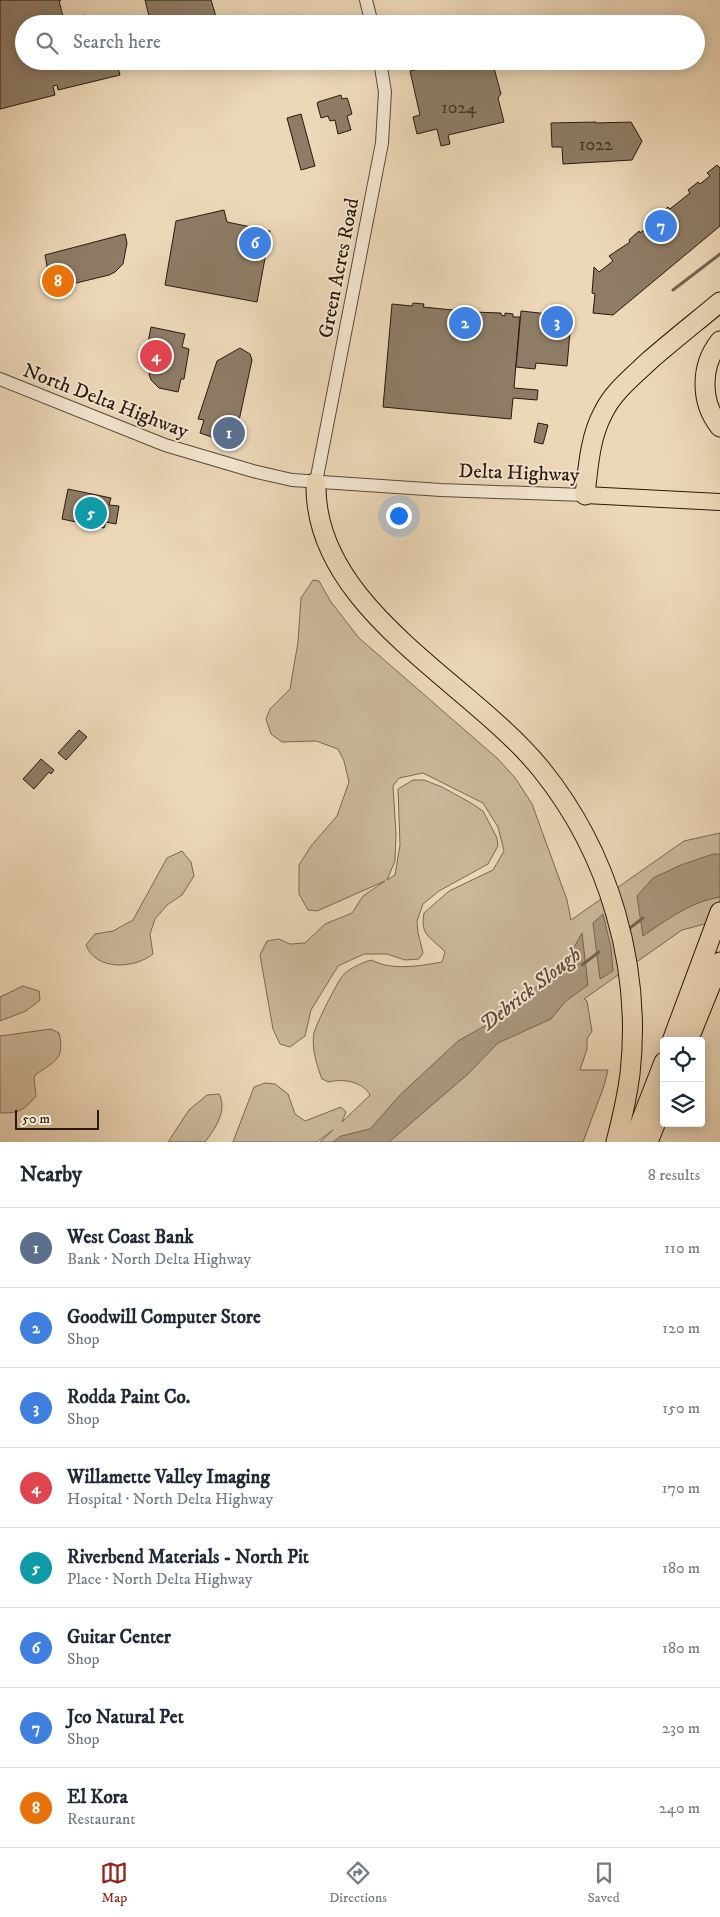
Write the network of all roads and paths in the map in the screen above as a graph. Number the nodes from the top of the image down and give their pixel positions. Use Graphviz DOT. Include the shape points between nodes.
graph roads {
  1 [pos="366,0"];
  2 [pos="370,15"];
  3 [pos="381,70"];
  4 [pos="720,302"];
  5 [pos="720,341"];
  6 [pos="0,379"];
  7 [pos="720,427"];
  8 [pos="316,482"];
  9 [pos="585,495"];
  10 [pos="720,502"];
  11 [pos="720,912"];
  12 [pos="720,962"];
  13 [pos="720,976"];
  14 [pos="673,1037"];
  15 [pos="690,1037"];
  16 [pos="690,1037"];
  17 [pos="660,1072"];
  18 [pos="660,1112"];
  19 [pos="616,1142"];
  20 [pos="633,1142"];
  21 [pos="648,1142"];
  1 -- 2 [label="street"];
  3 -- 8 [label="street, Green Acres Road" via="385,92 382,143"];
  4 -- 9 [label="highway" via="634,374 610,401 602,413 592,443"];
  5 -- 7 [label="highway" via="707,366 705,390 712,415"];
  6 -- 8 [label="street, North Delta Highway" via="166,445 253,471"];
  8 -- 9 [label="street, Delta Highway"];
  8 -- 19 [label="highway" via="319,521 350,586 381,622 476,704 540,768 580,826 593,852 611,897 623,941 629,985 631,1058"];
  9 -- 10 [label="highway, Delta Highway"];
  11 -- 14 [label="highway"];
  12 -- 15 [label="highway"];
  13 -- 16 [label="highway"];
  17 -- 20 [label="highway"];
  18 -- 21 [label="highway"];
}
